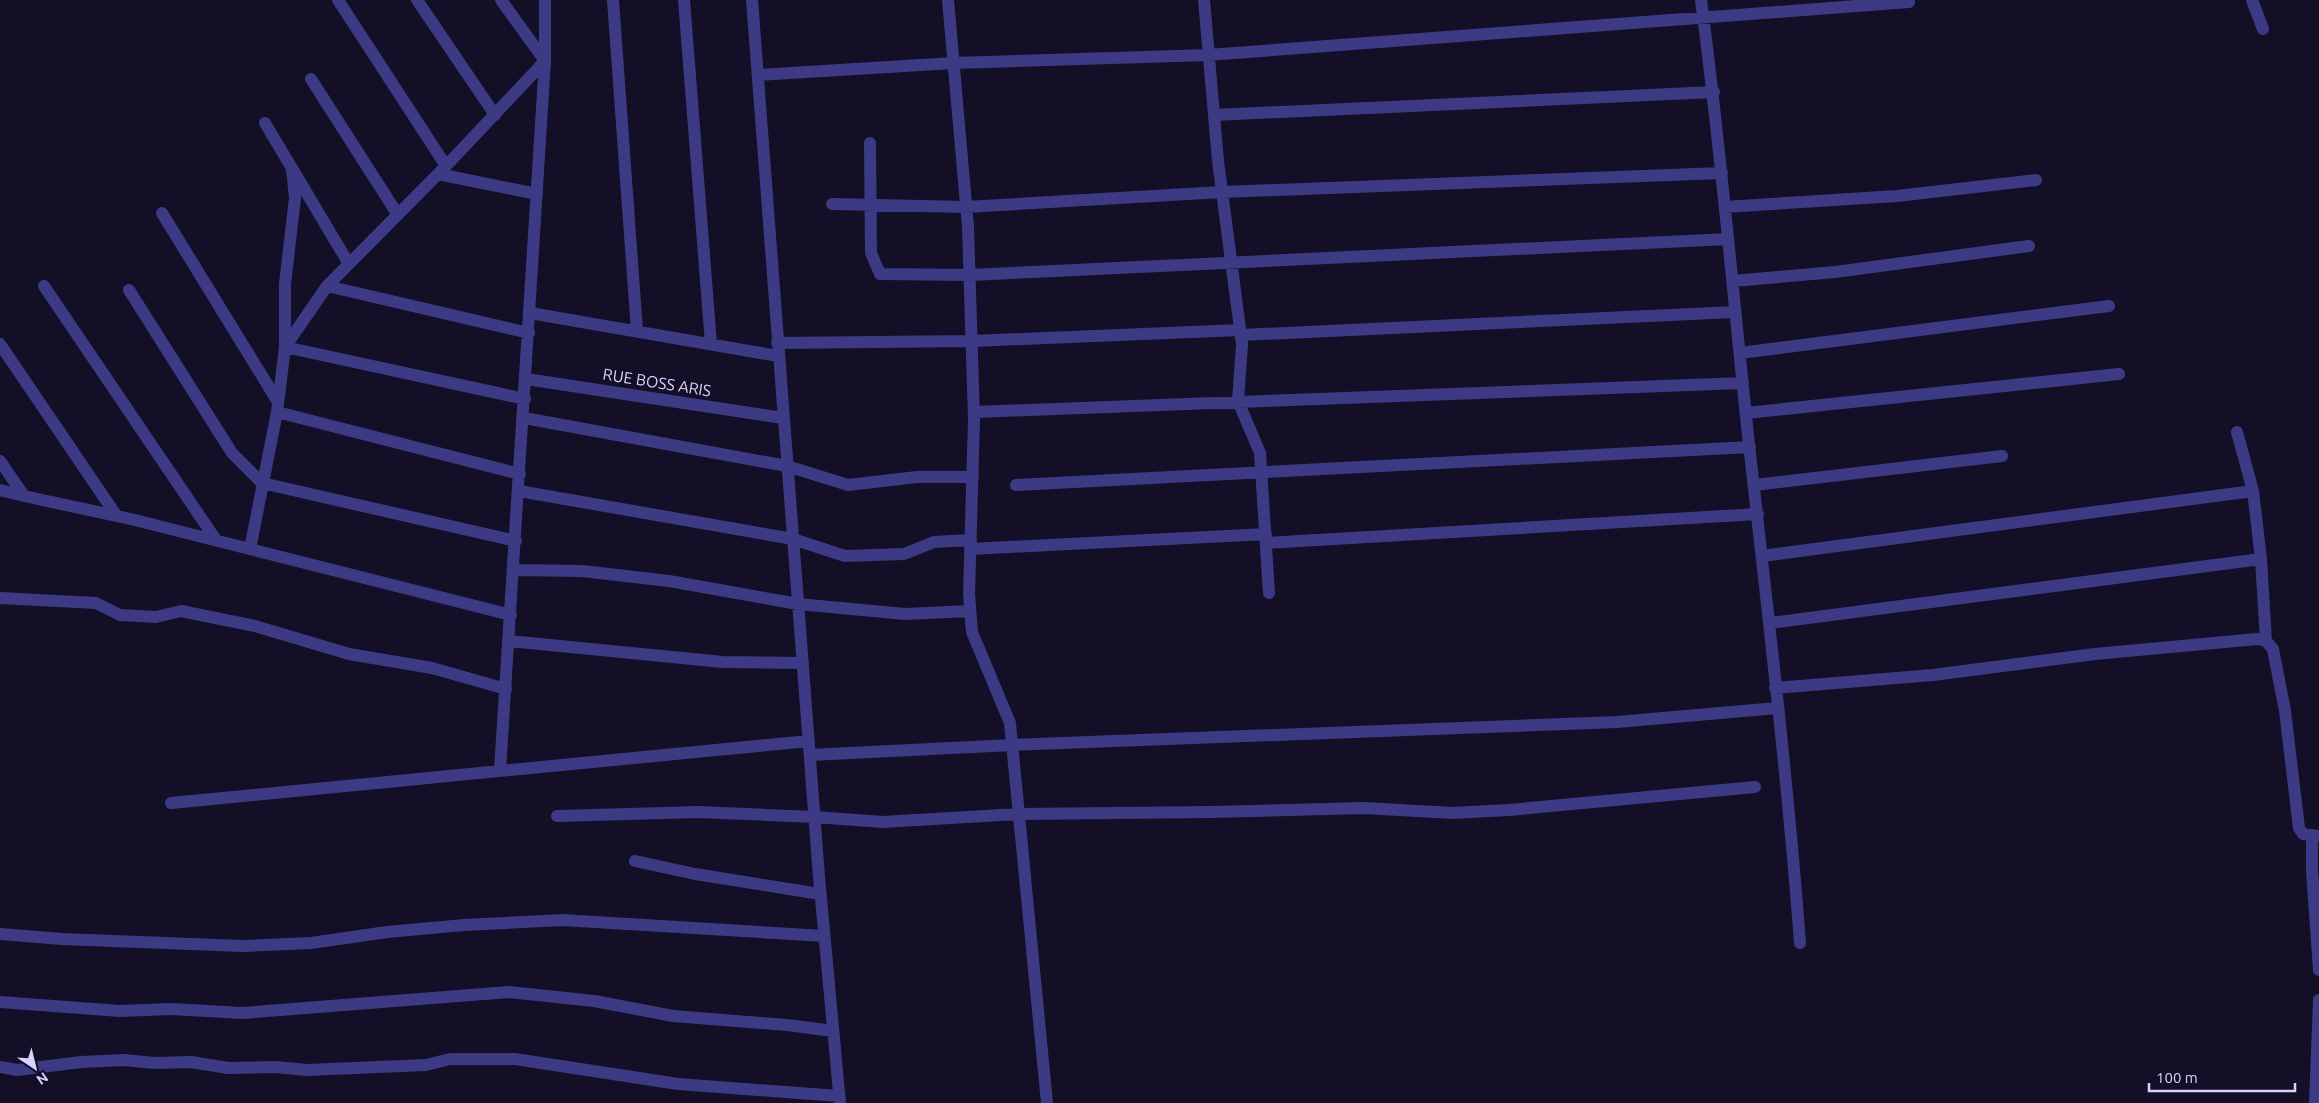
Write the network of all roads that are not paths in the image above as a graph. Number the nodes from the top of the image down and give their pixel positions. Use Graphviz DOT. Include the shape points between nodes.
graph roads {
  1 [pos="338,0"];
  2 [pos="417,0"];
  3 [pos="502,0"];
  4 [pos="545,0"];
  5 [pos="613,0"];
  6 [pos="684,0"];
  7 [pos="752,0"];
  8 [pos="948,0"];
  9 [pos="1204,0"];
  10 [pos="1701,0"];
  11 [pos="2252,0"];
  12 [pos="1909,2"];
  13 [pos="1704,19"];
  14 [pos="2263,30"];
  15 [pos="1208,55"];
  16 [pos="545,61"];
  17 [pos="954,63"];
  18 [pos="758,75"];
  19 [pos="311,79"];
  20 [pos="1714,92"];
  21 [pos="495,114"];
  22 [pos="1214,115"];
  23 [pos="265,123"];
  24 [pos="870,143"];
  25 [pos="292,169"];
  26 [pos="442,170"];
  27 [pos="1722,172"];
  28 [pos="2036,180"];
  29 [pos="1222,192"];
  30 [pos="537,194"];
  31 [pos="832,204"];
  32 [pos="870,205"];
  33 [pos="966,207"];
  34 [pos="1725,207"];
  35 [pos="162,213"];
  36 [pos="398,215"];
  37 [pos="1728,239"];
  38 [pos="2029,246"];
  39 [pos="348,264"];
  40 [pos="1232,264"];
  41 [pos="970,275"];
  42 [pos="1733,281"];
  43 [pos="44,286"];
  44 [pos="327,286"];
  45 [pos="129,290"];
  46 [pos="2109,306"];
  47 [pos="1735,312"];
  48 [pos="530,313"];
  49 [pos="637,331"];
  50 [pos="1240,332"];
  51 [pos="529,333"];
  52 [pos="972,341"];
  53 [pos="0,344"];
  54 [pos="711,344"];
  55 [pos="285,346"];
  56 [pos="777,349"];
  57 [pos="1740,353"];
  58 [pos="2119,374"];
  59 [pos="526,378"];
  60 [pos="1743,383"];
  61 [pos="525,399"];
  62 [pos="1238,401"];
  63 [pos="278,407"];
  64 [pos="974,412"];
  65 [pos="1746,413"];
  66 [pos="524,418"];
  67 [pos="783,418"];
  68 [pos="2237,432"];
  69 [pos="1750,447"];
  70 [pos="2002,456"];
  71 [pos="0,461"];
  72 [pos="787,466"];
  73 [pos="1262,471"];
  74 [pos="520,474"];
  75 [pos="972,476"];
  76 [pos="262,482"];
  77 [pos="1016,485"];
  78 [pos="1754,485"];
  79 [pos="0,490"];
  80 [pos="2253,491"];
  81 [pos="519,492"];
  82 [pos="24,496"];
  83 [pos="1758,514"];
  84 [pos="116,515"];
  85 [pos="793,539"];
  86 [pos="1266,539"];
  87 [pos="216,540"];
  88 [pos="516,541"];
  89 [pos="971,545"];
  90 [pos="250,549"];
  91 [pos="1762,556"];
  92 [pos="2261,559"];
  93 [pos="514,570"];
  94 [pos="1269,593"];
  95 [pos="0,598"];
  96 [pos="798,604"];
  97 [pos="970,611"];
  98 [pos="511,615"];
  99 [pos="1770,623"];
  100 [pos="509,641"];
  101 [pos="2266,642"];
  102 [pos="803,663"];
  103 [pos="1775,688"];
  104 [pos="506,689"];
  105 [pos="1777,708"];
  106 [pos="808,741"];
  107 [pos="1012,745"];
  108 [pos="810,756"];
  109 [pos="500,770"];
  110 [pos="1755,787"];
  111 [pos="171,804"];
  112 [pos="1019,814"];
  113 [pos="557,816"];
  114 [pos="814,817"];
  115 [pos="2316,836"];
  116 [pos="635,861"];
  117 [pos="820,894"];
  118 [pos="0,934"];
  119 [pos="824,936"];
  120 [pos="1800,943"];
  121 [pos="2319,970"];
  122 [pos="2319,1000"];
  123 [pos="0,1002"];
  124 [pos="834,1031"];
  125 [pos="0,1067"];
  126 [pos="840,1099"];
  127 [pos="1048,1103"];
  128 [pos="2315,1103"];
  1 -- 26 [label="street"];
  2 -- 21 [label="street"];
  3 -- 16 [label="street"];
  4 -- 16 [label="street"];
  5 -- 49 [label="street"];
  6 -- 54 [label="street"];
  7 -- 18 [label="street"];
  8 -- 17 [label="street"];
  9 -- 15 [label="street"];
  10 -- 13 [label="street"];
  11 -- 14 [label="street"];
  12 -- 13 [label="street"];
  13 -- 15 [label="street"];
  13 -- 20 [label="street"];
  15 -- 17 [label="street"];
  15 -- 22 [label="street"];
  16 -- 21 [label="street"];
  16 -- 30 [label="street"];
  17 -- 18 [label="street"];
  17 -- 33 [label="street"];
  18 -- 56 [label="street"];
  19 -- 36 [label="street"];
  20 -- 22 [label="street"];
  20 -- 27 [label="street"];
  21 -- 26 [label="street"];
  22 -- 29 [label="street"];
  23 -- 25 [label="street"];
  24 -- 32 [label="street"];
  25 -- 39 [label="street"];
  25 -- 55 [label="street" via="295,198 285,284"];
  26 -- 30 [label="street"];
  26 -- 36 [label="street"];
  27 -- 29 [label="street"];
  27 -- 34 [label="street"];
  28 -- 34 [label="street" via="1897,196"];
  29 -- 33 [label="street"];
  29 -- 40 [label="street"];
  30 -- 48 [label="street"];
  31 -- 32 [label="street"];
  32 -- 33 [label="street"];
  32 -- 41 [label="street" via="871,253 880,274"];
  33 -- 41 [label="street"];
  34 -- 37 [label="street"];
  35 -- 63 [label="street"];
  36 -- 39 [label="street"];
  37 -- 40 [label="street"];
  37 -- 42 [label="street"];
  38 -- 42 [label="street" via="1835,272"];
  39 -- 44 [label="street"];
  40 -- 41 [label="street"];
  40 -- 50 [label="street"];
  41 -- 52 [label="street"];
  42 -- 47 [label="street"];
  43 -- 87 [label="street"];
  44 -- 51 [label="street"];
  44 -- 55 [label="street"];
  45 -- 76 [label="street" via="232,453"];
  46 -- 57 [label="street"];
  47 -- 50 [label="street"];
  47 -- 57 [label="street"];
  48 -- 49 [label="street"];
  48 -- 51 [label="street"];
  49 -- 54 [label="street"];
  50 -- 52 [label="street"];
  50 -- 62 [label="street"];
  51 -- 59 [label="street"];
  52 -- 56 [label="street"];
  52 -- 64 [label="street"];
  53 -- 84 [label="street"];
  54 -- 56 [label="street"];
  55 -- 61 [label="street"];
  55 -- 63 [label="street"];
  56 -- 67 [label="street"];
  57 -- 60 [label="street"];
  58 -- 65 [label="street"];
  59 -- 61 [label="street"];
  59 -- 67 [label="street, RUE BOSS ARIS"];
  60 -- 62 [label="street"];
  60 -- 65 [label="street"];
  61 -- 66 [label="street"];
  62 -- 64 [label="street"];
  62 -- 73 [label="street" via="1260,453"];
  63 -- 74 [label="street"];
  63 -- 76 [label="street"];
  64 -- 75 [label="street"];
  65 -- 69 [label="street"];
  66 -- 72 [label="street"];
  66 -- 74 [label="street"];
  67 -- 72 [label="street"];
  68 -- 80 [label="street"];
  69 -- 73 [label="street"];
  69 -- 78 [label="street"];
  70 -- 78 [label="street"];
  71 -- 82 [label="street"];
  72 -- 75 [label="street" via="848,485 917,477"];
  72 -- 85 [label="street"];
  73 -- 77 [label="street"];
  73 -- 86 [label="street"];
  74 -- 81 [label="street"];
  75 -- 89 [label="street"];
  76 -- 88 [label="street"];
  76 -- 90 [label="street"];
  78 -- 83 [label="street"];
  79 -- 82 [label="street"];
  80 -- 91 [label="street"];
  80 -- 92 [label="street"];
  81 -- 85 [label="street"];
  81 -- 88 [label="street"];
  82 -- 84 [label="street"];
  83 -- 86 [label="street"];
  83 -- 91 [label="street"];
  84 -- 87 [label="street"];
  85 -- 89 [label="street" via="845,556 904,554 934,542"];
  85 -- 96 [label="street"];
  86 -- 89 [label="street"];
  86 -- 94 [label="street"];
  87 -- 90 [label="street"];
  88 -- 93 [label="street"];
  89 -- 97 [label="street"];
  90 -- 98 [label="street"];
  91 -- 99 [label="street"];
  92 -- 99 [label="street"];
  92 -- 101 [label="street"];
  93 -- 96 [label="street" via="592,572"];
  93 -- 98 [label="street"];
  95 -- 104 [label="street" via="96,603 120,614 156,617 181,612 254,626 349,654 432,668"];
  96 -- 97 [label="street" via="905,614"];
  96 -- 102 [label="street"];
  97 -- 107 [label="street" via="972,632 1010,723"];
  98 -- 100 [label="street"];
  99 -- 103 [label="street"];
  100 -- 102 [label="street" via="723,662"];
  100 -- 104 [label="street"];
  101 -- 103 [label="street" via="2257,639 2095,654 1933,675"];
  101 -- 115 [label="street" via="2273,648 2285,711 2299,828 2303,834"];
  102 -- 106 [label="street"];
  103 -- 105 [label="street"];
  104 -- 109 [label="street"];
  105 -- 107 [label="street" via="1617,722"];
  105 -- 120 [label="street" via="1792,835"];
  106 -- 108 [label="street"];
  106 -- 109 [label="street"];
  107 -- 108 [label="street"];
  107 -- 112 [label="street"];
  108 -- 114 [label="street"];
  109 -- 111 [label="street"];
  110 -- 112 [label="street" via="1453,813 1364,808"];
  112 -- 114 [label="street" via="883,822"];
  112 -- 127 [label="street"];
  113 -- 114 [label="street" via="699,812"];
  114 -- 117 [label="street"];
  115 -- 121 [label="street" via="2312,871"];
  116 -- 117 [label="street"];
  117 -- 119 [label="street"];
  118 -- 119 [label="street" via="243,946 311,943 464,925 562,920"];
  119 -- 124 [label="street"];
  122 -- 128 [label="street"];
  123 -- 124 [label="street" via="120,1011 171,1009 242,1013 510,992 601,1002 673,1016"];
  124 -- 126 [label="street"];
  125 -- 126 [label="street" via="17,1070 124,1060 307,1070 426,1065 450,1059 516,1059 678,1084"];
}
